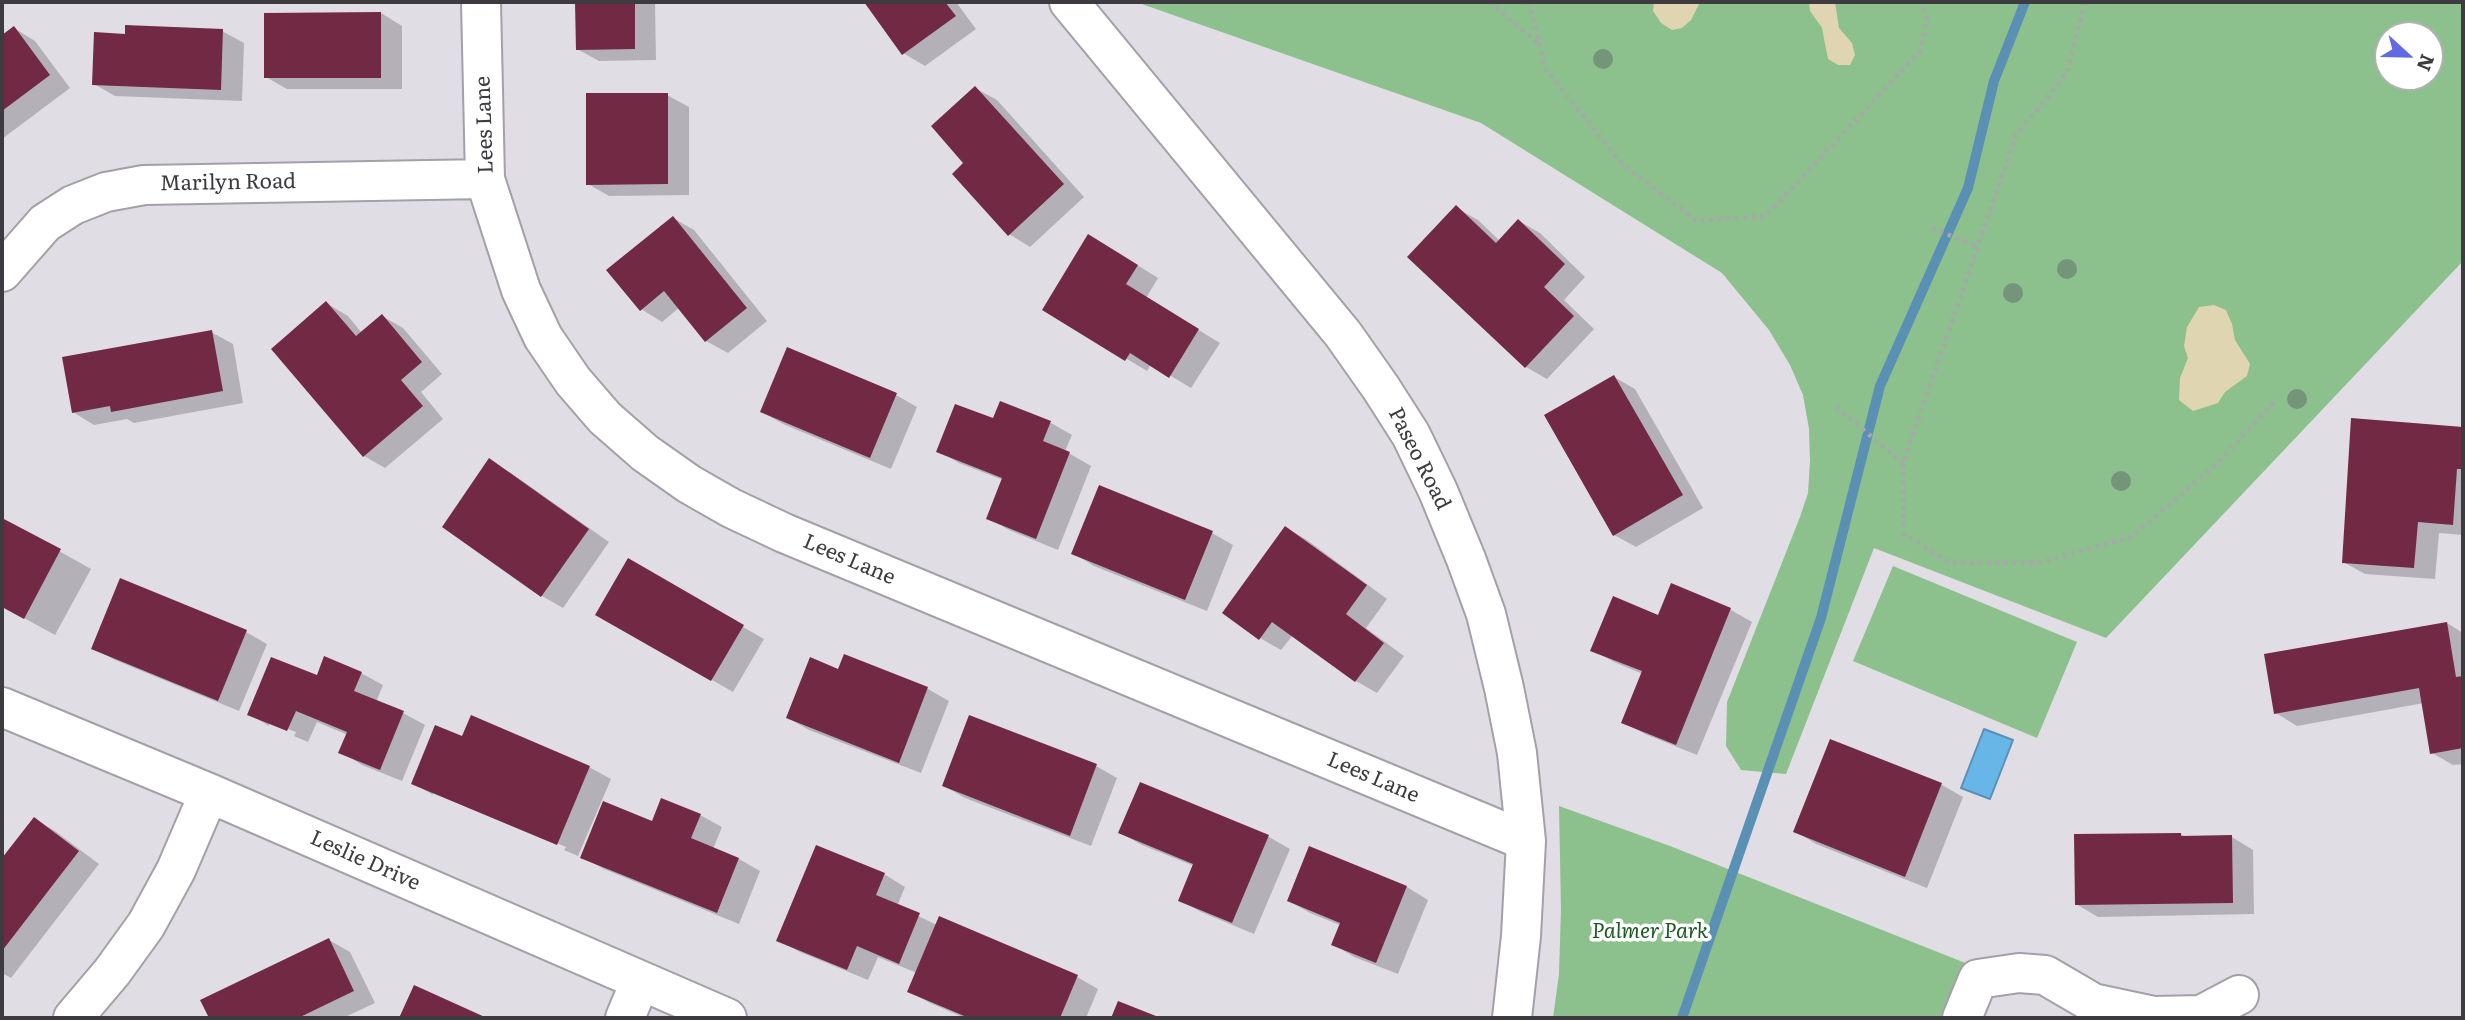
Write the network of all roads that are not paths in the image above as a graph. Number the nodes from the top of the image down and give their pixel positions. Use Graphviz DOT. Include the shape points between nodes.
graph roads {
  1 [pos="481,2"];
  2 [pos="1069,2"];
  3 [pos="485,178"];
  4 [pos="2,272"];
  5 [pos="3,710"];
  6 [pos="209,793"];
  7 [pos="1526,841"];
  8 [pos="640,982"];
  9 [pos="2239,995"];
  10 [pos="72,1018"];
  11 [pos="625,1018"];
  12 [pos="727,1018"];
  13 [pos="1512,1018"];
  14 [pos="1962,1018"];
  1 -- 3 [label="street, Lees Lane"];
  2 -- 7 [label="street, Paseo Road" via="1343,334 1411,435 1486,614 1517,753"];
  3 -- 4 [label="street, Marilyn Road" via="144,185 106,192 73,205 46,223"];
  3 -- 7 [label="street, Lees Lane" via="521,290 543,337 606,418 689,484 785,533"];
  5 -- 6 [label="street, Leslie Drive"];
  6 -- 8 [label="street, Leslie Drive"];
  6 -- 10 [label="street" via="146,925"];
  7 -- 13 [label="street, Paseo Road"];
  8 -- 11 [label="street"];
  8 -- 12 [label="street, Leslie Drive"];
  9 -- 14 [label="street" via="2201,1015 2154,1016 2093,1003 2045,975 2019,973 1978,979"];
}
